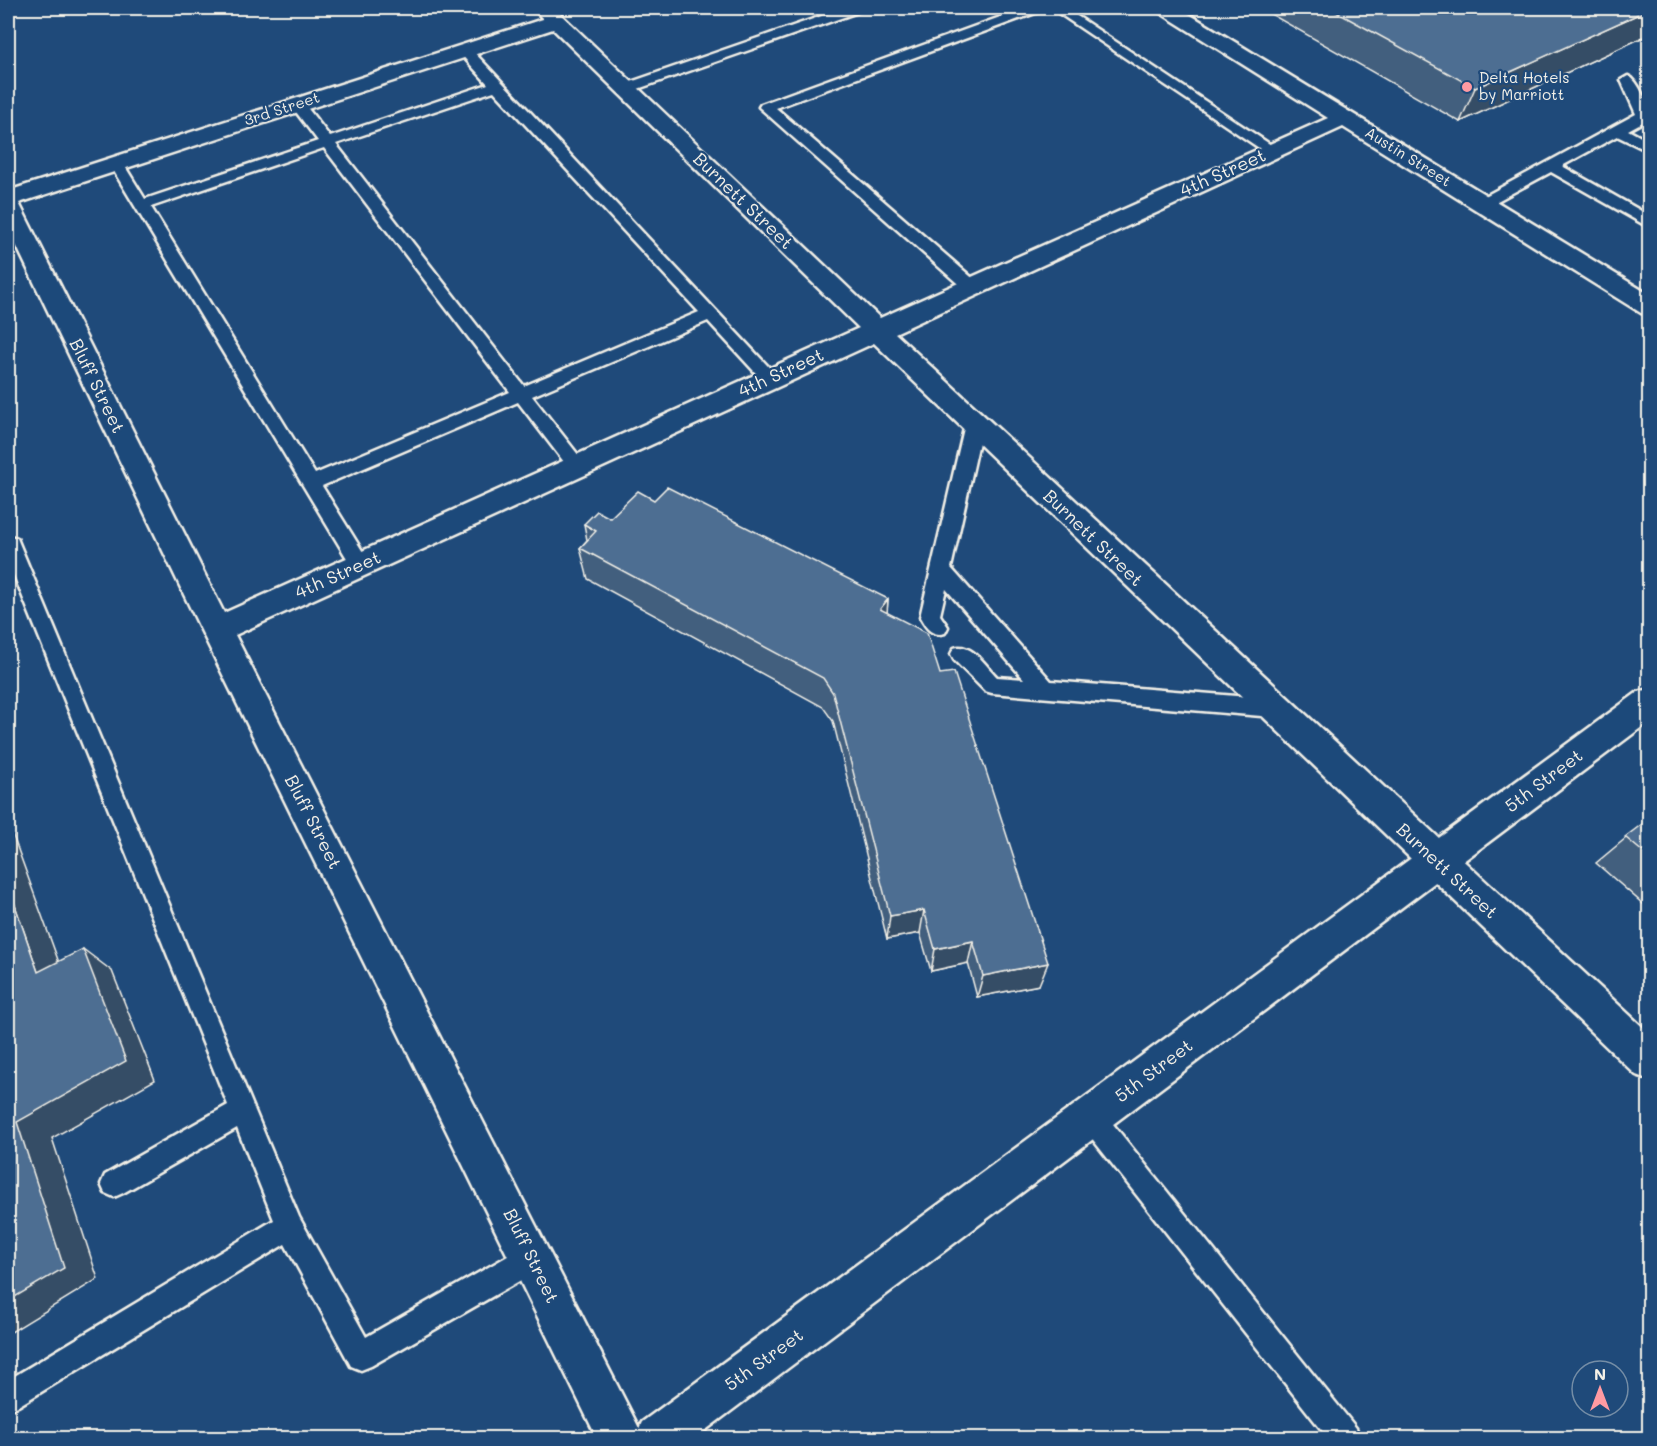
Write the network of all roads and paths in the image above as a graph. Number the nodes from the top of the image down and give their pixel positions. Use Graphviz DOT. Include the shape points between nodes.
graph roads {
  1 [pos="856,8"];
  2 [pos="1036,8"];
  3 [pos="1057,8"];
  4 [pos="1166,8"];
  5 [pos="550,14"];
  6 [pos="465,51"];
  7 [pos="1628,80"];
  8 [pos="497,85"];
  9 [pos="627,88"];
  10 [pos="297,104"];
  11 [pos="1647,114"];
  12 [pos="1345,118"];
  13 [pos="1617,130"];
  14 [pos="327,143"];
  15 [pos="1650,148"];
  16 [pos="1273,151"];
  17 [pos="116,163"];
  18 [pos="1551,166"];
  19 [pos="8,199"];
  20 [pos="1483,203"];
  21 [pos="8,204"];
  22 [pos="142,205"];
  23 [pos="1650,223"];
  24 [pos="971,286"];
  25 [pos="1650,307"];
  26 [pos="710,314"];
  27 [pos="875,329"];
  28 [pos="770,378"];
  29 [pos="522,394"];
  30 [pos="974,424"];
  31 [pos="577,466"];
  32 [pos="311,483"];
  33 [pos="10,543"];
  34 [pos="360,565"];
  35 [pos="940,569"];
  36 [pos="938,627"];
  37 [pos="217,630"];
  38 [pos="961,654"];
  39 [pos="1044,688"];
  40 [pos="1650,702"];
  41 [pos="1273,708"];
  42 [pos="1437,862"];
  43 [pos="1650,1061"];
  44 [pos="243,1110"];
  45 [pos="1092,1118"];
  46 [pos="114,1184"];
  47 [pos="290,1226"];
  48 [pos="532,1258"];
  49 [pos="8,1396"];
  50 [pos="621,1438"];
  51 [pos="658,1438"];
  52 [pos="1346,1438"];
  1 -- 9 [label="lane"];
  2 -- 24 [label="lane" via="766,108"];
  3 -- 16 [label="lane"];
  4 -- 12 [label="street, Austin Street"];
  5 -- 6 [label="street, 3rd Street"];
  5 -- 9 [label="street, Burnett Street"];
  6 -- 8 [label="lane"];
  6 -- 10 [label="street, 3rd Street"];
  7 -- 11 [label="lane"];
  8 -- 14 [label="lane"];
  8 -- 26 [label="lane"];
  9 -- 27 [label="street, Burnett Street"];
  10 -- 14 [label="lane"];
  10 -- 17 [label="street, 3rd Street"];
  11 -- 13 [label="lane"];
  12 -- 16 [label="street, 4th Street"];
  12 -- 20 [label="street, Austin Street"];
  13 -- 15 [label="lane"];
  13 -- 18 [label="lane"];
  14 -- 22 [label="lane"];
  14 -- 29 [label="lane"];
  16 -- 24 [label="street, 4th Street"];
  17 -- 19 [label="street, 3rd Street"];
  17 -- 22 [label="lane"];
  18 -- 20 [label="lane"];
  18 -- 23 [label="lane"];
  20 -- 25 [label="street, Austin Street"];
  21 -- 37 [label="street, Bluff Street"];
  22 -- 32 [label="lane"];
  24 -- 27 [label="street, 4th Street"];
  26 -- 28 [label="lane"];
  26 -- 29 [label="lane"];
  27 -- 28 [label="street, 4th Street"];
  27 -- 30 [label="street, Burnett Street"];
  28 -- 31 [label="street, 4th Street"];
  29 -- 31 [label="lane"];
  29 -- 32 [label="lane"];
  30 -- 35 [label="lane"];
  30 -- 41 [label="street, Burnett Street"];
  31 -- 34 [label="street, 4th Street"];
  32 -- 34 [label="lane"];
  33 -- 44 [label="lane"];
  34 -- 37 [label="street, 4th Street"];
  35 -- 36 [label="lane" via="930,617"];
  35 -- 39 [label="lane"];
  37 -- 48 [label="street, Bluff Street"];
  38 -- 39 [label="lane" via="992,685"];
  39 -- 41 [label="lane"];
  40 -- 42 [label="street, 5th Street"];
  41 -- 42 [label="street, Burnett Street"];
  42 -- 43 [label="street, Burnett Street"];
  42 -- 45 [label="street, 5th Street"];
  44 -- 46 [label="lane"];
  44 -- 47 [label="lane"];
  45 -- 51 [label="street, 5th Street"];
  45 -- 52 [label="lane"];
  47 -- 48 [label="lane" via="361,1356"];
  47 -- 49 [label="lane"];
  48 -- 50 [label="street, Bluff Street"];
}
